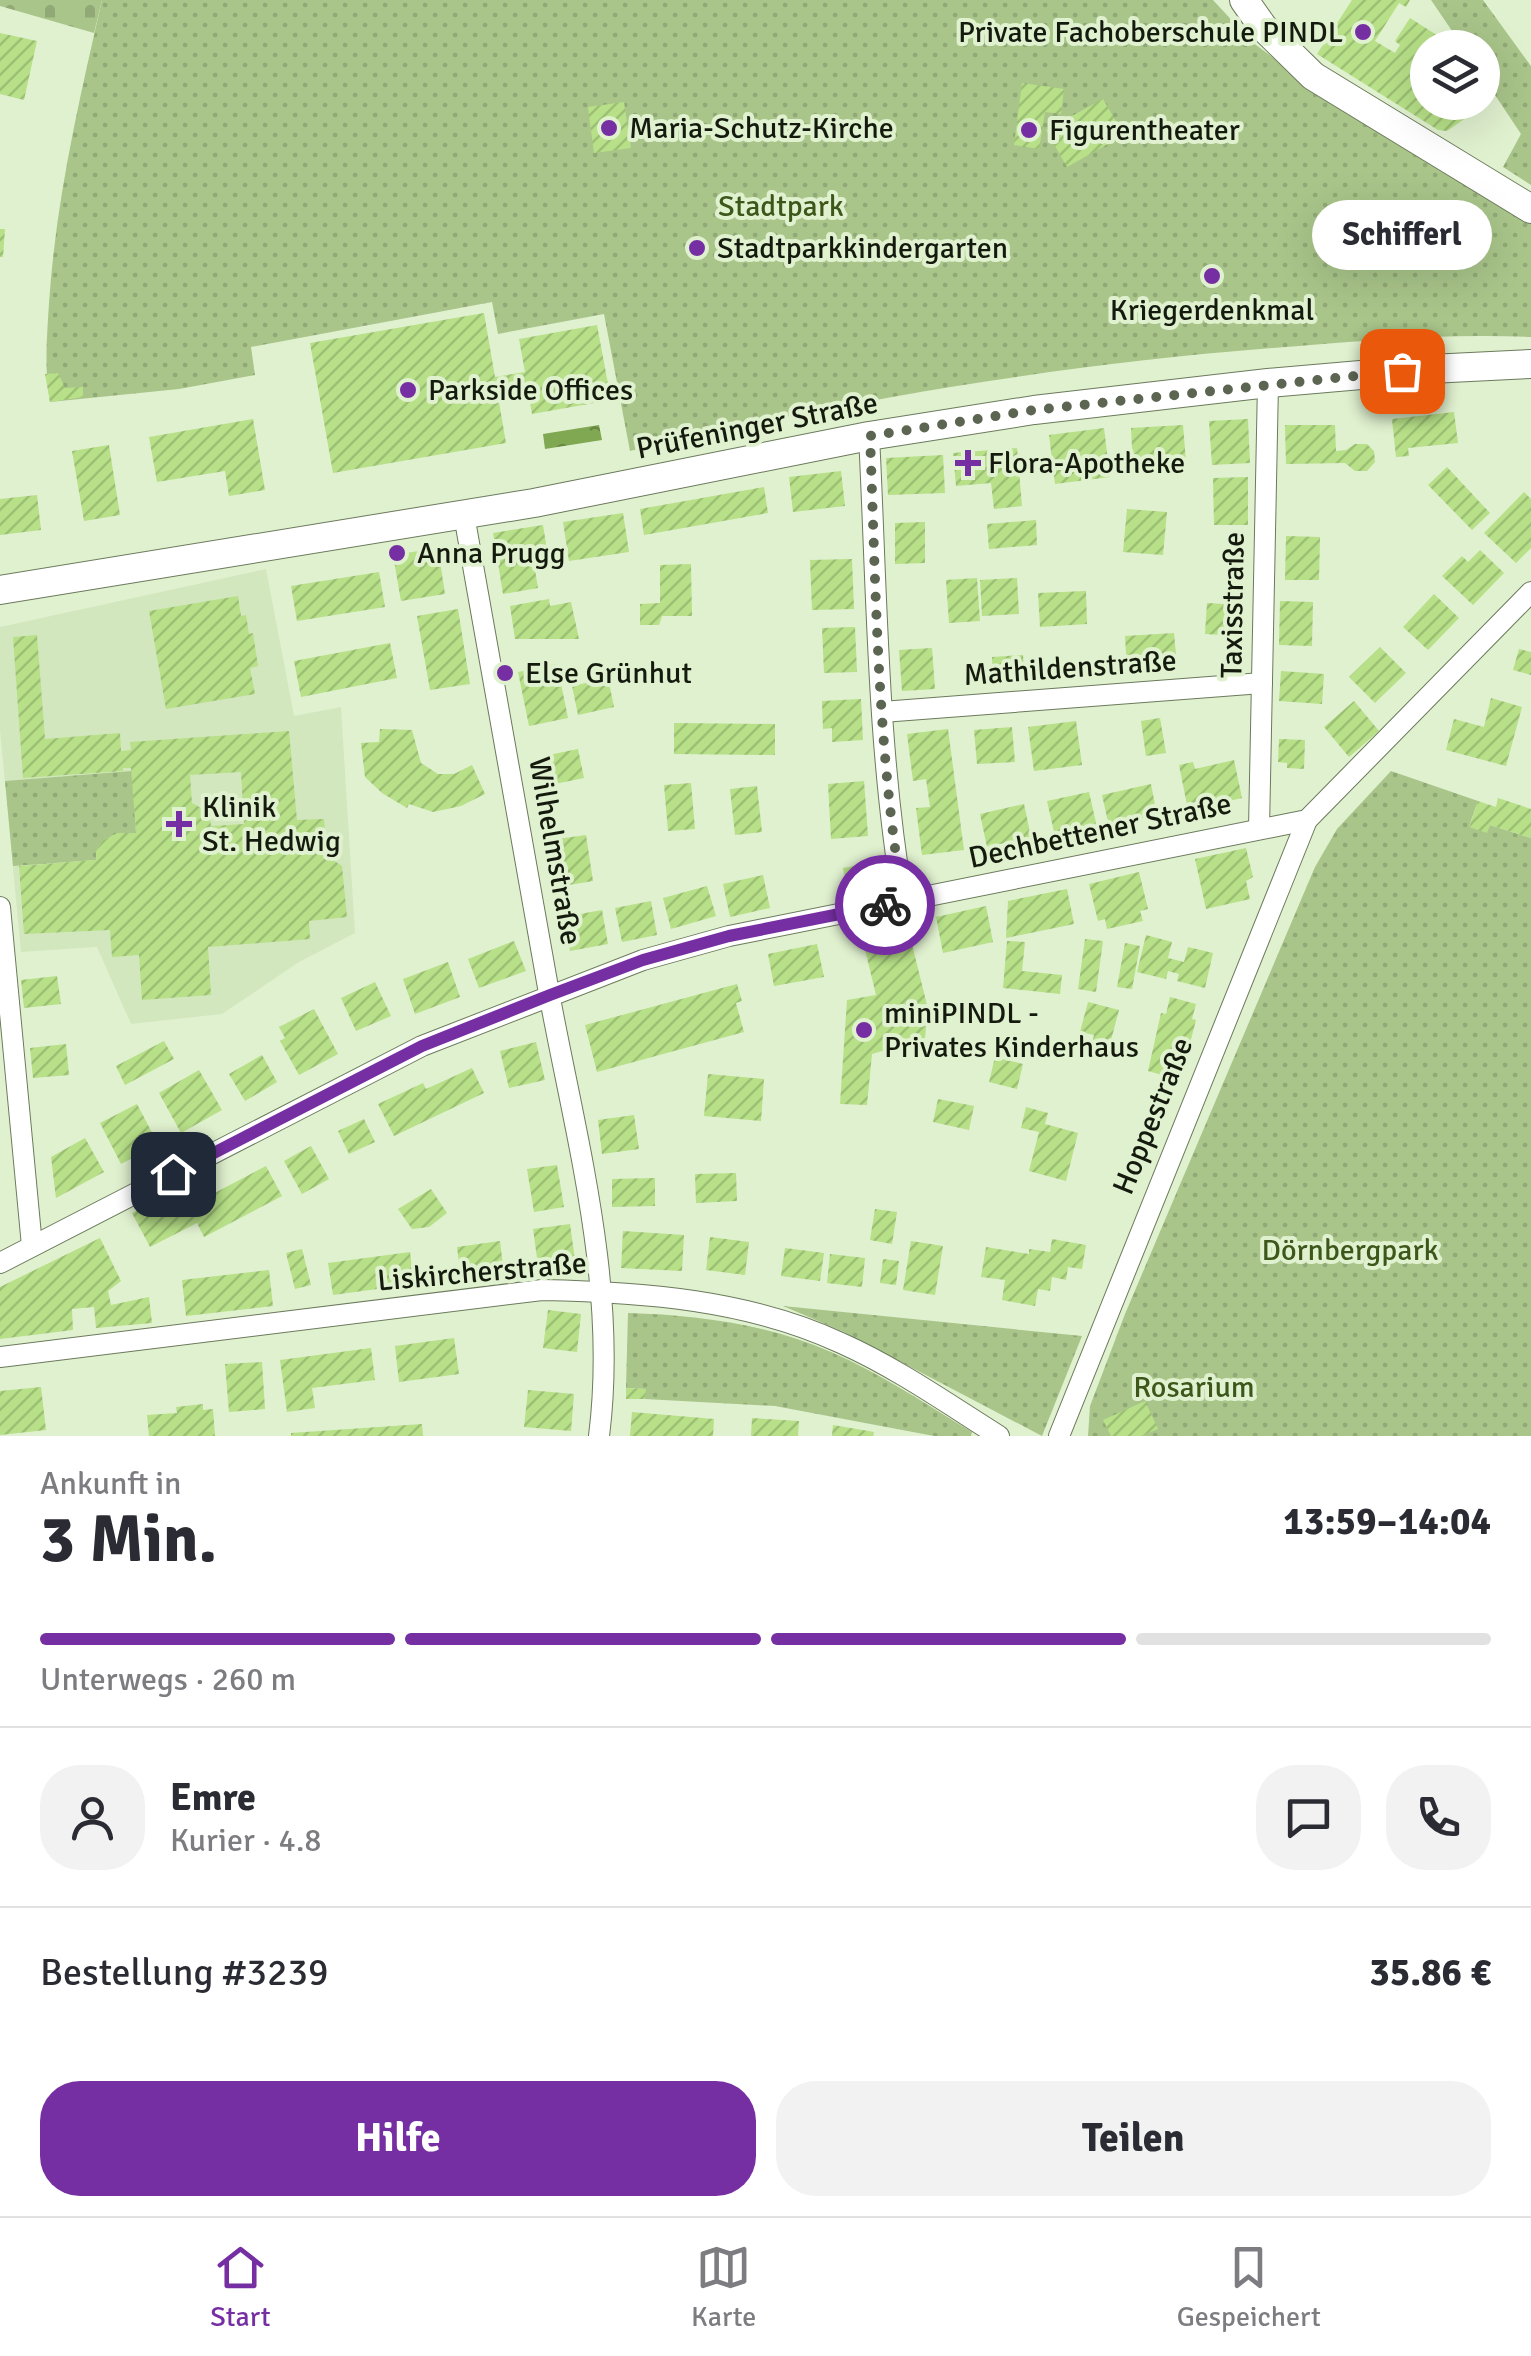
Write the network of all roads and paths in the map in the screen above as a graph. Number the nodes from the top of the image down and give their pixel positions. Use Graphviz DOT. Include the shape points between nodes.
graph roads {
  1 [pos="1244,0"];
  2 [pos="1531,209"];
  3 [pos="1531,364"];
  4 [pos="1268,383"];
  5 [pos="870,436"];
  6 [pos="464,515"];
  7 [pos="0,590"];
  8 [pos="1531,592"];
  9 [pos="1262,683"];
  10 [pos="882,712"];
  11 [pos="1307,820"];
  12 [pos="1258,829"];
  13 [pos="903,901"];
  14 [pos="0,907"];
  15 [pos="2,954"];
  16 [pos="550,995"];
  17 [pos="32,1246"];
  18 [pos="0,1263"];
  19 [pos="602,1291"];
  20 [pos="0,1357"];
  21 [pos="600,1436"];
  22 [pos="1000,1436"];
  23 [pos="1059,1436"];
  1 -- 2 [label="street" via="1313,76"];
  3 -- 4 [label="street, Prüfeninger Straße"];
  4 -- 5 [label="street, Prüfeninger Straße"];
  4 -- 9 [label="street, Taxisstraße"];
  5 -- 6 [label="street, Prüfeninger Straße"];
  5 -- 10 [label="street"];
  6 -- 7 [label="street, Prüfeninger Straße"];
  6 -- 16 [label="street, Wilhelmstraße"];
  8 -- 11 [label="street"];
  9 -- 10 [label="street, Mathildenstraße"];
  9 -- 12 [label="street, Taxisstraße"];
  10 -- 13 [label="street"];
  11 -- 12 [label="street, Dechbettener Straße"];
  11 -- 23 [label="street, Hoppestraße"];
  12 -- 13 [label="street, Dechbettener Straße"];
  13 -- 16 [label="street, Dechbettener Straße" via="729,936"];
  14 -- 15 [label="street"];
  15 -- 17 [label="street"];
  16 -- 17 [label="street, Dechbettener Straße" via="422,1046"];
  16 -- 19 [label="street, Wilhelmstraße"];
  17 -- 18 [label="street, Dechbettener Straße"];
  19 -- 20 [label="street, Liskircherstraße" via="542,1290"];
  19 -- 21 [label="street, Wilhelmstraße"];
  19 -- 22 [label="street, Liskircherstraße" via="688,1299 781,1320 874,1360"];
}
